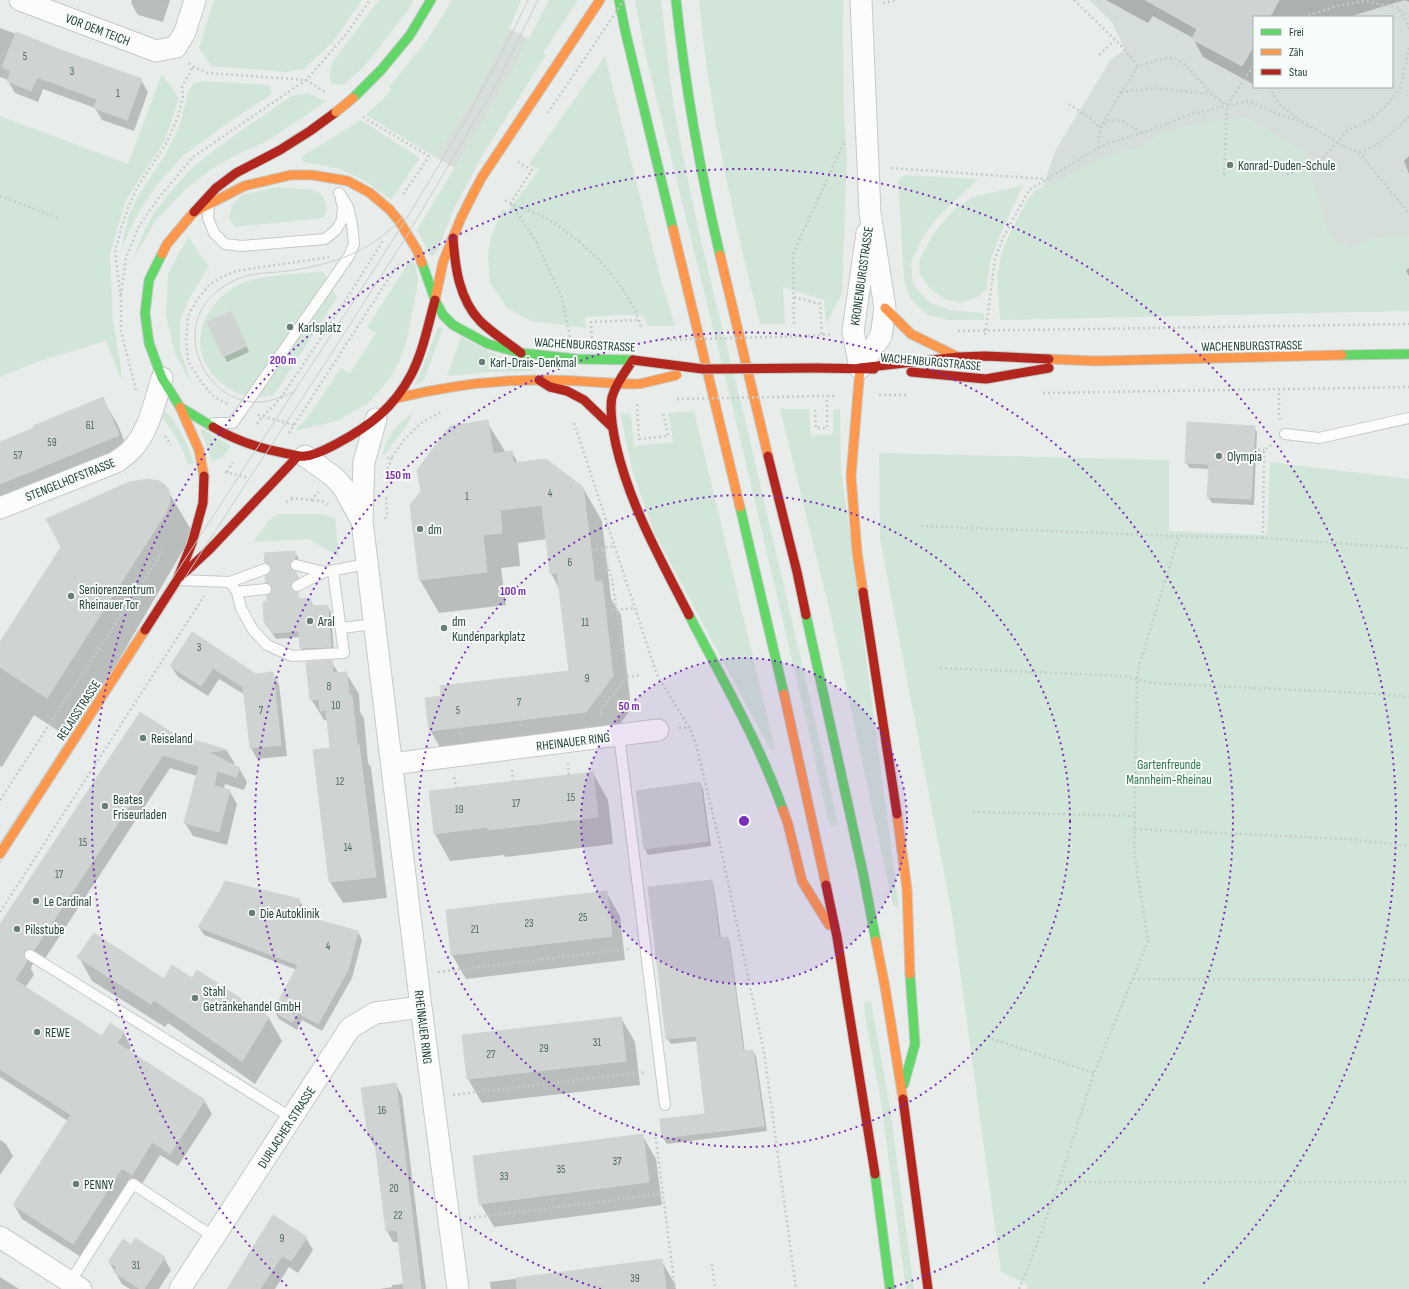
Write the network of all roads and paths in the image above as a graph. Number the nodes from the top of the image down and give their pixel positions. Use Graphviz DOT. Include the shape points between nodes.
graph roads {
  1 [pos="20,0"];
  2 [pos="195,0"];
  3 [pos="370,0"];
  4 [pos="431,0"];
  5 [pos="600,0"];
  6 [pos="619,0"];
  7 [pos="624,0"];
  8 [pos="676,0"];
  9 [pos="1074,0"];
  10 [pos="871,2"];
  11 [pos="1398,8"];
  12 [pos="881,9"];
  13 [pos="1307,16"];
  14 [pos="1409,16"];
  15 [pos="1409,29"];
  16 [pos="1114,41"];
  17 [pos="1409,46"];
  18 [pos="1099,55"];
  19 [pos="1138,66"];
  20 [pos="1253,66"];
  21 [pos="306,80"];
  22 [pos="1270,88"];
  23 [pos="1121,92"];
  24 [pos="1210,94"];
  25 [pos="331,96"];
  26 [pos="1069,104"];
  27 [pos="1227,105"];
  28 [pos="357,113"];
  29 [pos="548,113"];
  30 [pos="1409,116"];
  31 [pos="1301,121"];
  32 [pos="1100,128"];
  33 [pos="848,133"];
  34 [pos="1143,133"];
  35 [pos="1336,142"];
  36 [pos="1098,148"];
  37 [pos="1359,152"];
  38 [pos="428,156"];
  39 [pos="432,158"];
  40 [pos="890,160"];
  41 [pos="517,161"];
  42 [pos="1287,175"];
  43 [pos="1224,176"];
  44 [pos="332,178"];
  45 [pos="1047,179"];
  46 [pos="408,188"];
  47 [pos="339,193"];
  48 [pos="0,196"];
  49 [pos="505,200"];
  50 [pos="210,204"];
  51 [pos="510,204"];
  52 [pos="194,212"];
  53 [pos="870,213"];
  54 [pos="1409,214"];
  55 [pos="61,219"];
  56 [pos="385,237"];
  57 [pos="453,238"];
  58 [pos="354,244"];
  59 [pos="401,260"];
  60 [pos="794,297"];
  61 [pos="435,300"];
  62 [pos="885,308"];
  63 [pos="639,320"];
  64 [pos="794,324"];
  65 [pos="1409,324"];
  66 [pos="641,327"];
  67 [pos="660,340"];
  68 [pos="570,341"];
  69 [pos="592,341"];
  70 [pos="521,353"];
  71 [pos="1409,354"];
  72 [pos="958,357"];
  73 [pos="633,360"];
  74 [pos="1095,361"];
  75 [pos="860,368"];
  76 [pos="703,369"];
  77 [pos="162,378"];
  78 [pos="539,380"];
  79 [pos="291,381"];
  80 [pos="617,384"];
  81 [pos="1409,387"];
  82 [pos="1278,388"];
  83 [pos="1041,393"];
  84 [pos="858,395"];
  85 [pos="910,395"];
  86 [pos="827,396"];
  87 [pos="397,398"];
  88 [pos="674,399"];
  89 [pos="636,400"];
  90 [pos="310,401"];
  91 [pos="180,407"];
  92 [pos="242,410"];
  93 [pos="815,410"];
  94 [pos="663,412"];
  95 [pos="1409,418"];
  96 [pos="376,419"];
  97 [pos="574,420"];
  98 [pos="206,423"];
  99 [pos="294,425"];
  100 [pos="612,427"];
  101 [pos="1285,434"];
  102 [pos="1253,450"];
  103 [pos="1264,450"];
  104 [pos="302,456"];
  105 [pos="204,475"];
  106 [pos="270,486"];
  107 [pos="286,502"];
  108 [pos="0,508"];
  109 [pos="362,521"];
  110 [pos="921,526"];
  111 [pos="1179,536"];
  112 [pos="1263,538"];
  113 [pos="166,546"];
  114 [pos="615,546"];
  115 [pos="602,548"];
  116 [pos="1409,548"];
  117 [pos="591,550"];
  118 [pos="367,564"];
  119 [pos="296,566"];
  120 [pos="265,569"];
  121 [pos="328,572"];
  122 [pos="177,580"];
  123 [pos="214,582"];
  124 [pos="230,582"];
  125 [pos="297,586"];
  126 [pos="266,589"];
  127 [pos="237,592"];
  128 [pos="635,608"];
  129 [pos="617,610"];
  130 [pos="606,611"];
  131 [pos="375,624"];
  132 [pos="341,628"];
  133 [pos="940,668"];
  134 [pos="642,675"];
  135 [pos="627,677"];
  136 [pos="1137,679"];
  137 [pos="600,693"];
  138 [pos="1409,697"];
  139 [pos="609,700"];
  140 [pos="658,730"];
  141 [pos="611,736"];
  142 [pos="392,764"];
  143 [pos="0,800"];
  144 [pos="973,812"];
  145 [pos="1135,816"];
  146 [pos="1135,829"];
  147 [pos="1409,846"];
  148 [pos="0,854"];
  149 [pos="0,912"];
  150 [pos="837,938"];
  151 [pos="645,947"];
  152 [pos="30,955"];
  153 [pos="417,975"];
  154 [pos="1133,979"];
  155 [pos="1409,980"];
  156 [pos="421,1007"];
  157 [pos="987,1038"];
  158 [pos="661,1070"];
  159 [pos="1094,1073"];
  160 [pos="902,1091"];
  161 [pos="433,1097"];
  162 [pos="665,1105"];
  163 [pos="292,1118"];
  164 [pos="655,1132"];
  165 [pos="1059,1182"];
  166 [pos="1409,1182"];
  167 [pos="662,1194"];
  168 [pos="449,1220"];
  169 [pos="0,1237"];
  170 [pos="214,1237"];
  171 [pos="712,1264"];
  172 [pos="75,1285"];
  173 [pos="180,1289"];
  174 [pos="458,1289"];
  175 [pos="675,1289"];
  176 [pos="715,1289"];
  177 [pos="796,1289"];
  178 [pos="890,1289"];
  179 [pos="928,1289"];
  180 [pos="1019,1289"];
  1 -- 2 [label="street, VOR DEM TEICH" via="156,51 176,47 185,32"];
  3 -- 21 [label="path" via="345,36"];
  4 -- 52 [label="main road, bridge" via="410,35 382,69 353,98 310,131 236,173 216,188"];
  5 -- 57 [label="main road, bridge" via="482,177"];
  6 -- 150 [label="main road" via="770,632"];
  7 -- 29 [label="path, bridge"];
  8 -- 160 [label="main road" via="682,57 697,149 714,233 815,651 885,987"];
  9 -- 16 [label="path"];
  10 -- 12 [label="path"];
  10 -- 53 [label="street, KRONENBURGSTRASSE"];
  11 -- 13 [label="path" via="1365,1 1337,6"];
  11 -- 14 [label="path"];
  11 -- 15 [label="path"];
  16 -- 18 [label="path"];
  16 -- 19 [label="path" via="1126,50"];
  17 -- 35 [label="path" via="1401,87 1385,108 1371,119 1348,130"];
  19 -- 23 [label="path"];
  19 -- 24 [label="path" via="1173,58 1190,69"];
  20 -- 27 [label="path"];
  21 -- 21 [label="path" via="193,157 139,226 126,257 121,300 115,252 121,229 138,186 167,142 183,97 182,86 193,67 208,74"];
  21 -- 25 [label="path"];
  22 -- 31 [label="path" via="1281,106"];
  23 -- 24 [label="path" via="1155,88"];
  23 -- 32 [label="path"];
  24 -- 27 [label="path"];
  26 -- 32 [label="path"];
  27 -- 31 [label="path" via="1248,101"];
  27 -- 34 [label="path" via="1191,114"];
  27 -- 43 [label="path"];
  28 -- 38 [label="path"];
  30 -- 37 [label="path" via="1377,145"];
  31 -- 35 [label="path"];
  32 -- 34 [label="path" via="1109,120 1123,121"];
  32 -- 36 [label="path"];
  33 -- 60 [label="path" via="793,254"];
  34 -- 36 [label="path"];
  35 -- 37 [label="path"];
  35 -- 42 [label="path" via="1320,161"];
  36 -- 45 [label="path"];
  37 -- 54 [label="path"];
  38 -- 39 [label="path"];
  38 -- 46 [label="path"];
  40 -- 45 [label="path" via="890,168"];
  41 -- 51 [label="path" via="532,170"];
  44 -- 47 [label="lane"];
  44 -- 50 [label="main road" via="291,175 270,179 244,186"];
  44 -- 61 [label="main road" via="348,181 370,193 399,221 417,250"];
  45 -- 65 [label="path" via="1029,190 1003,238 995,259 985,331"];
  47 -- 50 [label="lane" via="343,206 342,220 336,230 325,239 242,246 225,244 214,233 208,218"];
  47 -- 58 [label="lane" via="348,207"];
  48 -- 55 [label="path"];
  49 -- 51 [label="path"];
  50 -- 52 [label="main road"];
  51 -- 63 [label="path" via="545,218 578,240 601,261 626,295"];
  51 -- 68 [label="path" via="536,241 562,298"];
  52 -- 77 [label="main road" via="167,244 149,280 145,313 148,336"];
  53 -- 62 [label="street, KRONENBURGSTRASSE"];
  53 -- 75 [label="street, KRONENBURGSTRASSE" via="853,331"];
  56 -- 79 [label="path"];
  57 -- 61 [label="main road" via="443,262"];
  57 -- 70 [label="main road" via="456,268 466,300 477,316"];
  58 -- 92 [label="lane" via="349,256"];
  58 -- 92 [label="path" via="330,257 236,271 209,285 197,300 188,316 188,361 212,395 233,408"];
  59 -- 90 [label="path"];
  60 -- 64 [label="path"];
  60 -- 67 [label="path, bridge" via="820,304 822,336"];
  61 -- 70 [label="main road, WACHENBURGSTRASSE" via="443,315 453,325 488,344"];
  61 -- 87 [label="main road" via="422,349 411,375"];
  62 -- 72 [label="main road" via="911,334"];
  62 -- 75 [label="street, KRONENBURGSTRASSE" via="881,336"];
  63 -- 66 [label="path"];
  63 -- 69 [label="path" via="591,322"];
  70 -- 73 [label="main road, WACHENBURGSTRASSE" via="577,359"];
  71 -- 74 [label="main road, WACHENBURGSTRASSE"];
  72 -- 74 [label="main road, WACHENBURGSTRASSE"];
  72 -- 75 [label="main road, WACHENBURGSTRASSE"];
  73 -- 76 [label="main road, WACHENBURGSTRASSE, bridge"];
  73 -- 80 [label="main road"];
  74 -- 75 [label="main road, WACHENBURGSTRASSE" via="986,379"];
  75 -- 76 [label="main road, WACHENBURGSTRASSE, bridge"];
  75 -- 84 [label="main road"];
  76 -- 80 [label="main road, WACHENBURGSTRASSE, bridge" via="639,384"];
  77 -- 91 [label="main road"];
  77 -- 108 [label="street, STENGELHOFSTRASSE" via="143,434 131,450 116,462"];
  78 -- 80 [label="main road, WACHENBURGSTRASSE"];
  78 -- 87 [label="main road, WACHENBURGSTRASSE" via="468,384"];
  78 -- 100 [label="main road" via="584,400"];
  80 -- 100 [label="main road" via="612,398"];
  81 -- 82 [label="path"];
  82 -- 83 [label="path"];
  82 -- 101 [label="path" via="1279,415"];
  84 -- 85 [label="path"];
  84 -- 86 [label="path"];
  84 -- 160 [label="main road" via="851,476 857,552 907,889 914,1044"];
  86 -- 88 [label="path, bridge"];
  86 -- 93 [label="path" via="827,428 816,428"];
  87 -- 96 [label="main road"];
  89 -- 94 [label="path" via="640,439 668,436"];
  91 -- 98 [label="main road"];
  91 -- 105 [label="main road, RELAISSTRASSE" via="201,458"];
  92 -- 98 [label="lane" via="234,423"];
  92 -- 99 [label="path"];
  95 -- 101 [label="lane" via="1319,438"];
  96 -- 104 [label="main road" via="342,441"];
  96 -- 109 [label="street, RHEINAUER RING" via="364,462"];
  97 -- 114 [label="path"];
  98 -- 104 [label="main road" via="226,435 258,448"];
  100 -- 150 [label="main road" via="630,494 658,555 760,752 788,824 802,881"];
  101 -- 103 [label="path"];
  102 -- 103 [label="path"];
  103 -- 112 [label="path"];
  104 -- 106 [label="main road, RELAISSTRASSE"];
  104 -- 109 [label="street, RHEINAUER RING" via="334,477 343,487"];
  105 -- 106 [label="path" via="227,472"];
  105 -- 122 [label="main road, RELAISSTRASSE" via="200,514"];
  106 -- 107 [label="path" via="292,499"];
  106 -- 122 [label="main road, RELAISSTRASSE"];
  109 -- 118 [label="street, RHEINAUER RING"];
  110 -- 111 [label="path"];
  111 -- 112 [label="path"];
  111 -- 136 [label="path"];
  112 -- 116 [label="path"];
  113 -- 143 [label="path"];
  114 -- 115 [label="path"];
  114 -- 128 [label="path"];
  115 -- 117 [label="path"];
  115 -- 129 [label="path" via="612,580"];
  118 -- 121 [label="lane"];
  118 -- 131 [label="street, RHEINAUER RING"];
  119 -- 121 [label="lane"];
  120 -- 124 [label="lane"];
  121 -- 125 [label="lane"];
  121 -- 132 [label="lane"];
  122 -- 123 [label="lane"];
  122 -- 148 [label="main road, RELAISSTRASSE"];
  123 -- 124 [label="lane"];
  123 -- 149 [label="path"];
  124 -- 127 [label="lane"];
  126 -- 127 [label="lane"];
  127 -- 132 [label="lane" via="241,608 253,630 267,645 292,656 344,653"];
  128 -- 129 [label="path"];
  128 -- 177 [label="path" via="657,675 689,727 696,744 764,1052"];
  129 -- 130 [label="path"];
  129 -- 135 [label="path"];
  131 -- 132 [label="lane"];
  131 -- 142 [label="street, RHEINAUER RING"];
  133 -- 136 [label="path" via="1123,676"];
  134 -- 135 [label="path"];
  135 -- 139 [label="path"];
  136 -- 138 [label="path" via="1152,683"];
  136 -- 145 [label="path"];
  137 -- 139 [label="path"];
  139 -- 141 [label="path" via="600,711"];
  140 -- 141 [label="street, RHEINAUER RING"];
  141 -- 142 [label="street, RHEINAUER RING"];
  141 -- 151 [label="lane"];
  142 -- 153 [label="street, RHEINAUER RING"];
  144 -- 145 [label="path"];
  145 -- 146 [label="path"];
  146 -- 147 [label="path" via="1348,839"];
  146 -- 154 [label="path" via="1134,850 1148,941"];
  150 -- 178 [label="main road" via="872,1148"];
  151 -- 153 [label="path"];
  151 -- 158 [label="lane"];
  152 -- 163 [label="lane"];
  153 -- 156 [label="street, RHEINAUER RING"];
  154 -- 155 [label="path"];
  154 -- 159 [label="path"];
  156 -- 161 [label="street, RHEINAUER RING"];
  156 -- 163 [label="street, DURLACHER STRASSE" via="376,1013 350,1028"];
  157 -- 159 [label="path"];
  158 -- 161 [label="path"];
  158 -- 162 [label="lane"];
  159 -- 165 [label="path"];
  160 -- 179 [label="main road"];
  161 -- 168 [label="street, RHEINAUER RING"];
  163 -- 170 [label="street, DURLACHER STRASSE"];
  164 -- 167 [label="path"];
  165 -- 166 [label="path"];
  165 -- 180 [label="path"];
  167 -- 168 [label="path"];
  167 -- 175 [label="path"];
  168 -- 174 [label="street, RHEINAUER RING"];
  169 -- 172 [label="street"];
  170 -- 172 [label="lane" via="133,1184"];
  170 -- 173 [label="street, DURLACHER STRASSE"];
  171 -- 176 [label="path"];
}
